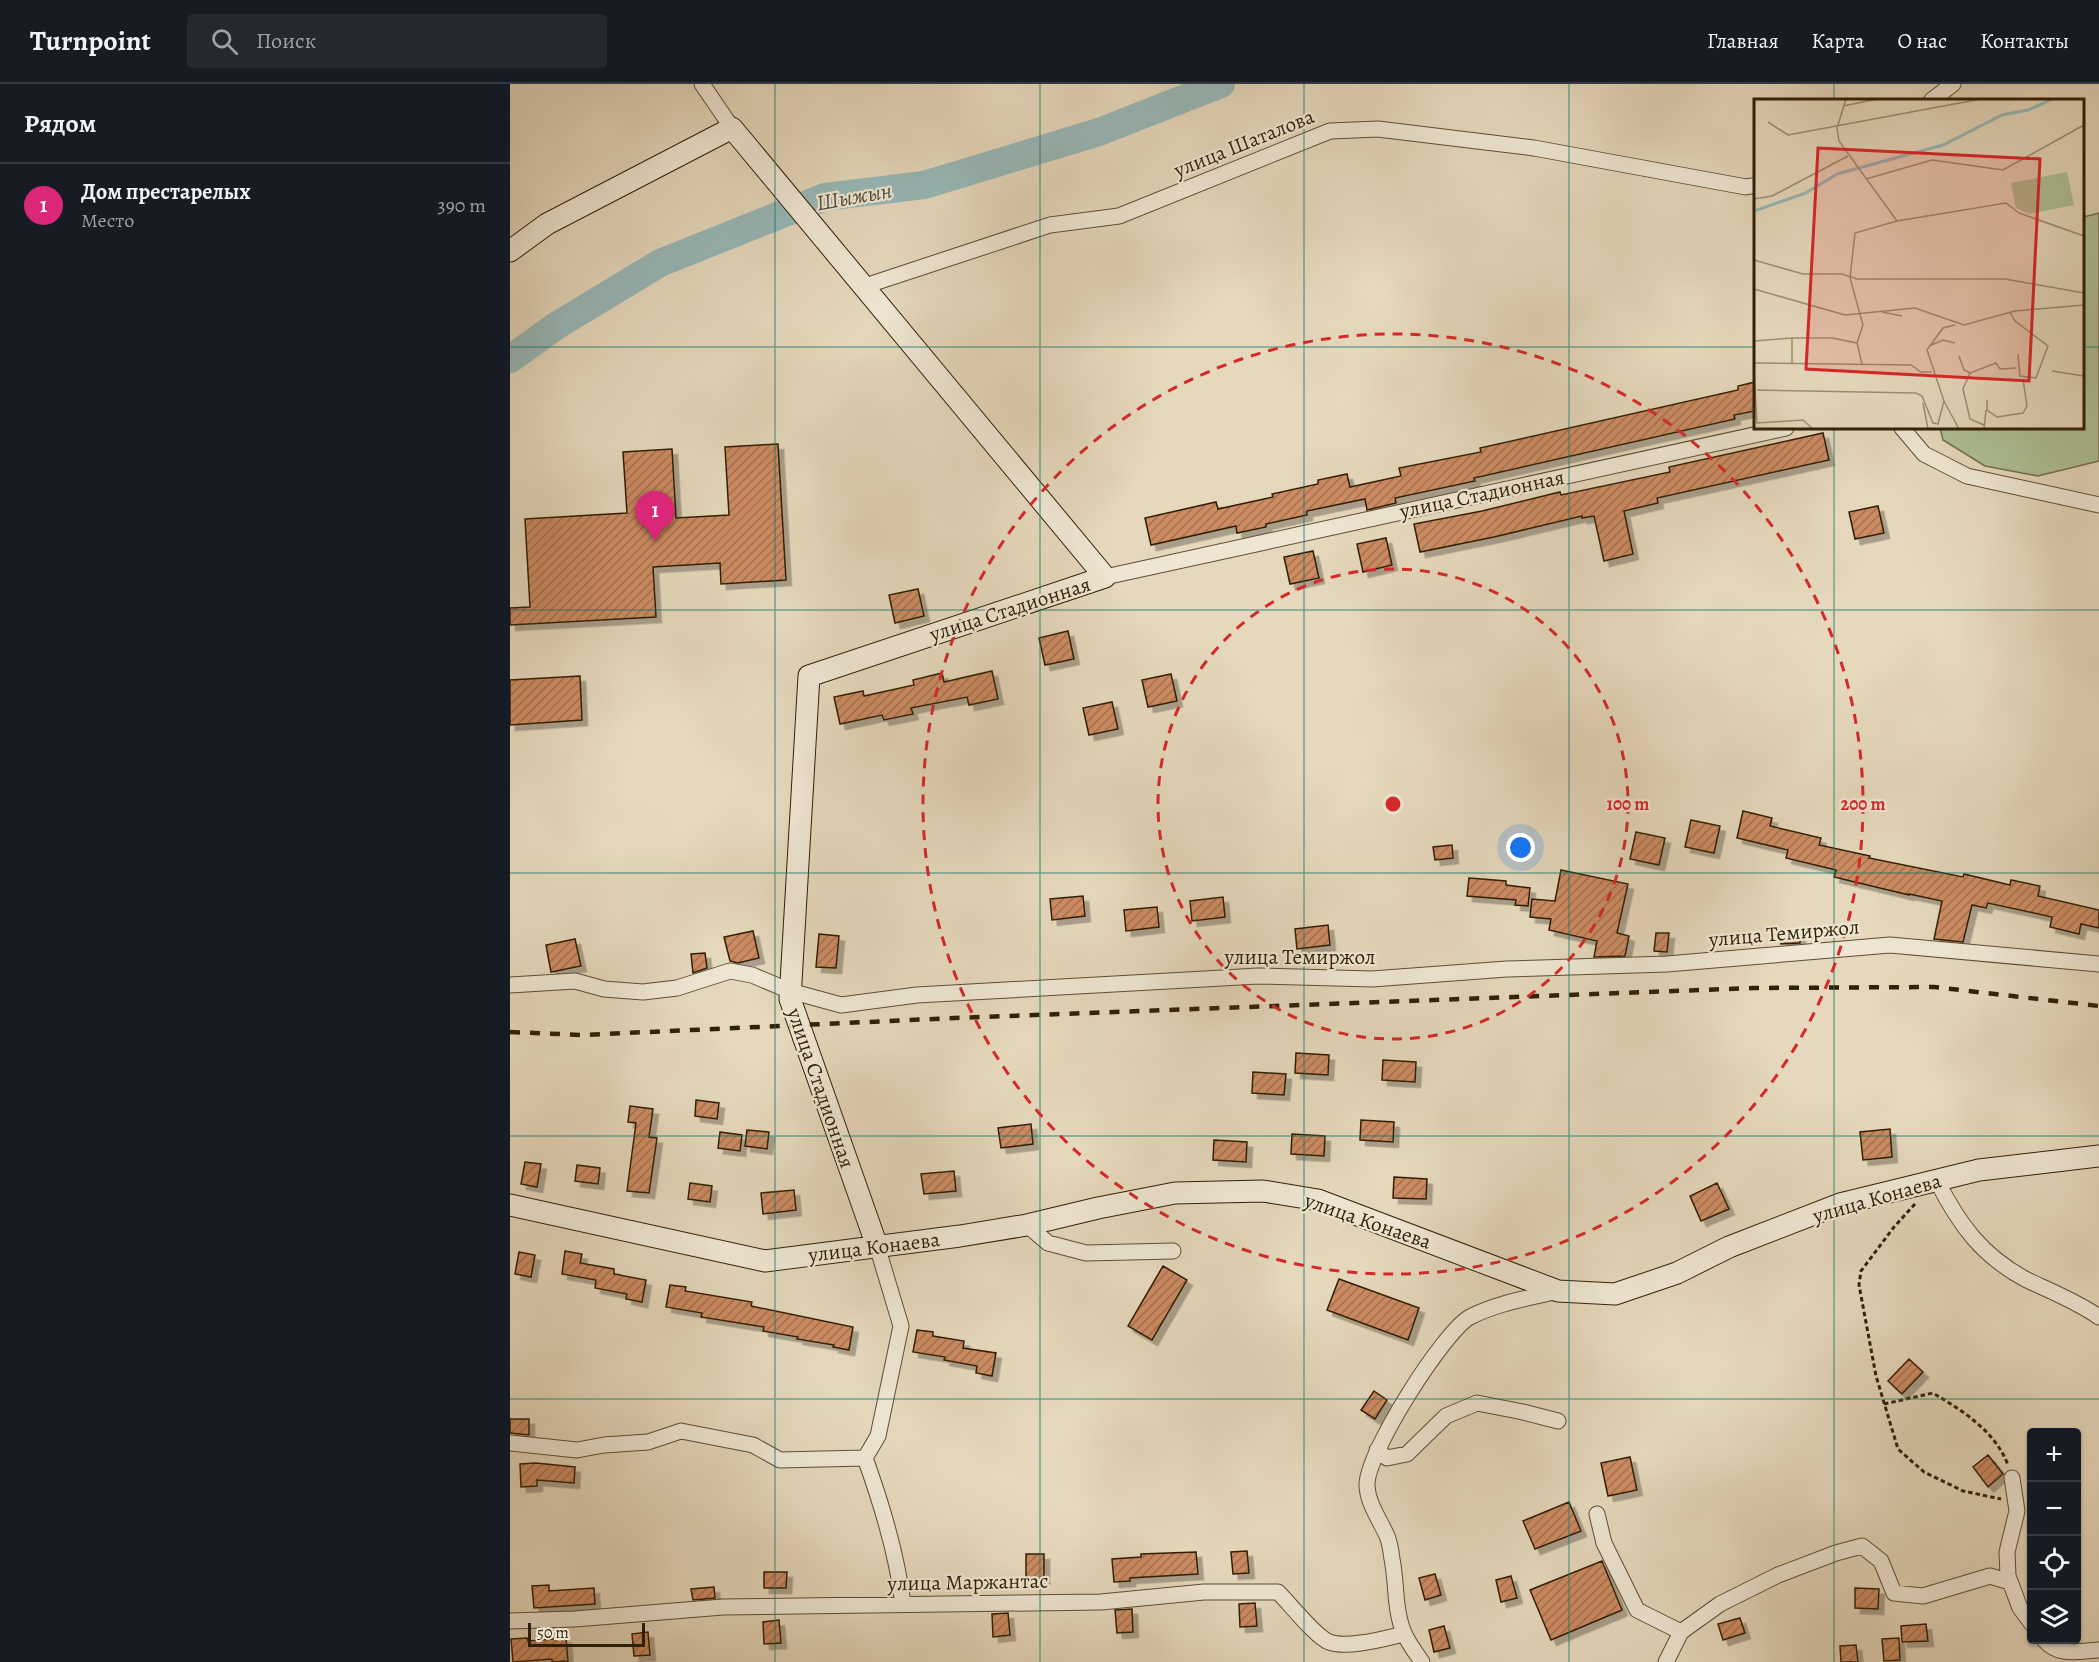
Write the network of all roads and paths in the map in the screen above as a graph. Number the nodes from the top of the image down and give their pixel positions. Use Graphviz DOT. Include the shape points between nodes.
graph roads {
  1 [pos="702,84"];
  2 [pos="1953,84"];
  3 [pos="1933,99"];
  4 [pos="732,128"];
  5 [pos="1754,185"];
  6 [pos="510,251"];
  7 [pos="865,286"];
  8 [pos="1781,429"];
  9 [pos="1903,429"];
  10 [pos="2099,505"];
  11 [pos="1105,577"];
  12 [pos="2099,964"];
  13 [pos="510,985"];
  14 [pos="790,991"];
  15 [pos="2099,1156"];
  16 [pos="1937,1181"];
  17 [pos="1916,1204"];
  18 [pos="510,1205"];
  19 [pos="1027,1225"];
  20 [pos="877,1246"];
  21 [pos="1173,1251"];
  22 [pos="1558,1291"];
  23 [pos="2099,1317"];
  24 [pos="1884,1404"];
  25 [pos="1558,1421"];
  26 [pos="510,1443"];
  27 [pos="1377,1450"];
  28 [pos="865,1458"];
  29 [pos="2012,1478"];
  30 [pos="2016,1502"];
  31 [pos="1597,1514"];
  32 [pos="2010,1582"];
  33 [pos="903,1604"];
  34 [pos="2027,1618"];
  35 [pos="510,1621"];
  36 [pos="1681,1632"];
  37 [pos="1404,1634"];
  38 [pos="2053,1650"];
  39 [pos="2099,1650"];
  40 [pos="1422,1662"];
  41 [pos="1666,1662"];
  1 -- 4 [label="street"];
  2 -- 3 [label="street"];
  4 -- 6 [label="street" via="547,224"];
  4 -- 7 [label="street"];
  5 -- 7 [label="street, улица Шаталова" via="1746,187 1523,147 1378,129 1330,131 1119,216 1050,225"];
  7 -- 11 [label="street"];
  8 -- 11 [label="street, улица Стадионная"];
  9 -- 10 [label="street" via="1924,454 1967,476"];
  11 -- 14 [label="street, улица Стадионная" via="809,676"];
  12 -- 14 [label="street, улица Темиржол" via="1890,945 1667,964 1507,969 1372,979 1258,976 917,995 841,1005"];
  13 -- 14 [label="street, улица Темиржол" via="575,981 604,989 643,992 677,988 730,971 752,975"];
  14 -- 20 [label="street, улица Стадионная"];
  15 -- 16 [label="street, улица Конаева" via="1979,1170"];
  16 -- 22 [label="street, улица Конаева" via="1840,1204 1636,1288 1615,1294"];
  16 -- 23 [label="street" via="1955,1215 1980,1246 2022,1277"];
  17 -- 24 [label="path" via="1861,1271 1859,1285"];
  18 -- 20 [label="street, улица Конаева" via="765,1261"];
  19 -- 20 [label="street, улица Конаева"];
  19 -- 21 [label="street" via="1048,1243 1086,1253"];
  19 -- 22 [label="street, улица Конаева" via="1175,1193 1263,1191 1318,1200"];
  20 -- 28 [label="street" via="901,1326 878,1436"];
  22 -- 27 [label="street" via="1468,1318 1411,1390"];
  24 -- 29 [label="path" via="1933,1393 1981,1425 2004,1457"];
  24 -- 30 [label="path" via="1898,1449 1924,1472 1963,1491"];
  25 -- 27 [label="street" via="1477,1403 1446,1416 1407,1454 1386,1458"];
  26 -- 28 [label="street" via="577,1450 648,1442 681,1431 753,1445 780,1460"];
  27 -- 37 [label="street" via="1366,1484 1388,1539"];
  28 -- 33 [label="street" via="899,1571"];
  29 -- 30 [label="street"];
  30 -- 32 [label="street" via="2007,1552"];
  31 -- 36 [label="street" via="1604,1544 1637,1610"];
  32 -- 34 [label="street"];
  32 -- 36 [label="street" via="1990,1576 1923,1596 1894,1593 1881,1561 1862,1546 1778,1575 1720,1604"];
  33 -- 35 [label="street, улица Маржантас" via="723,1607"];
  33 -- 37 [label="street, улица Маржантас" via="1101,1602 1204,1592 1278,1592 1330,1642 1352,1643"];
  36 -- 41 [label="street"];
  37 -- 40 [label="street"];
  38 -- 39 [label="street"];
}
